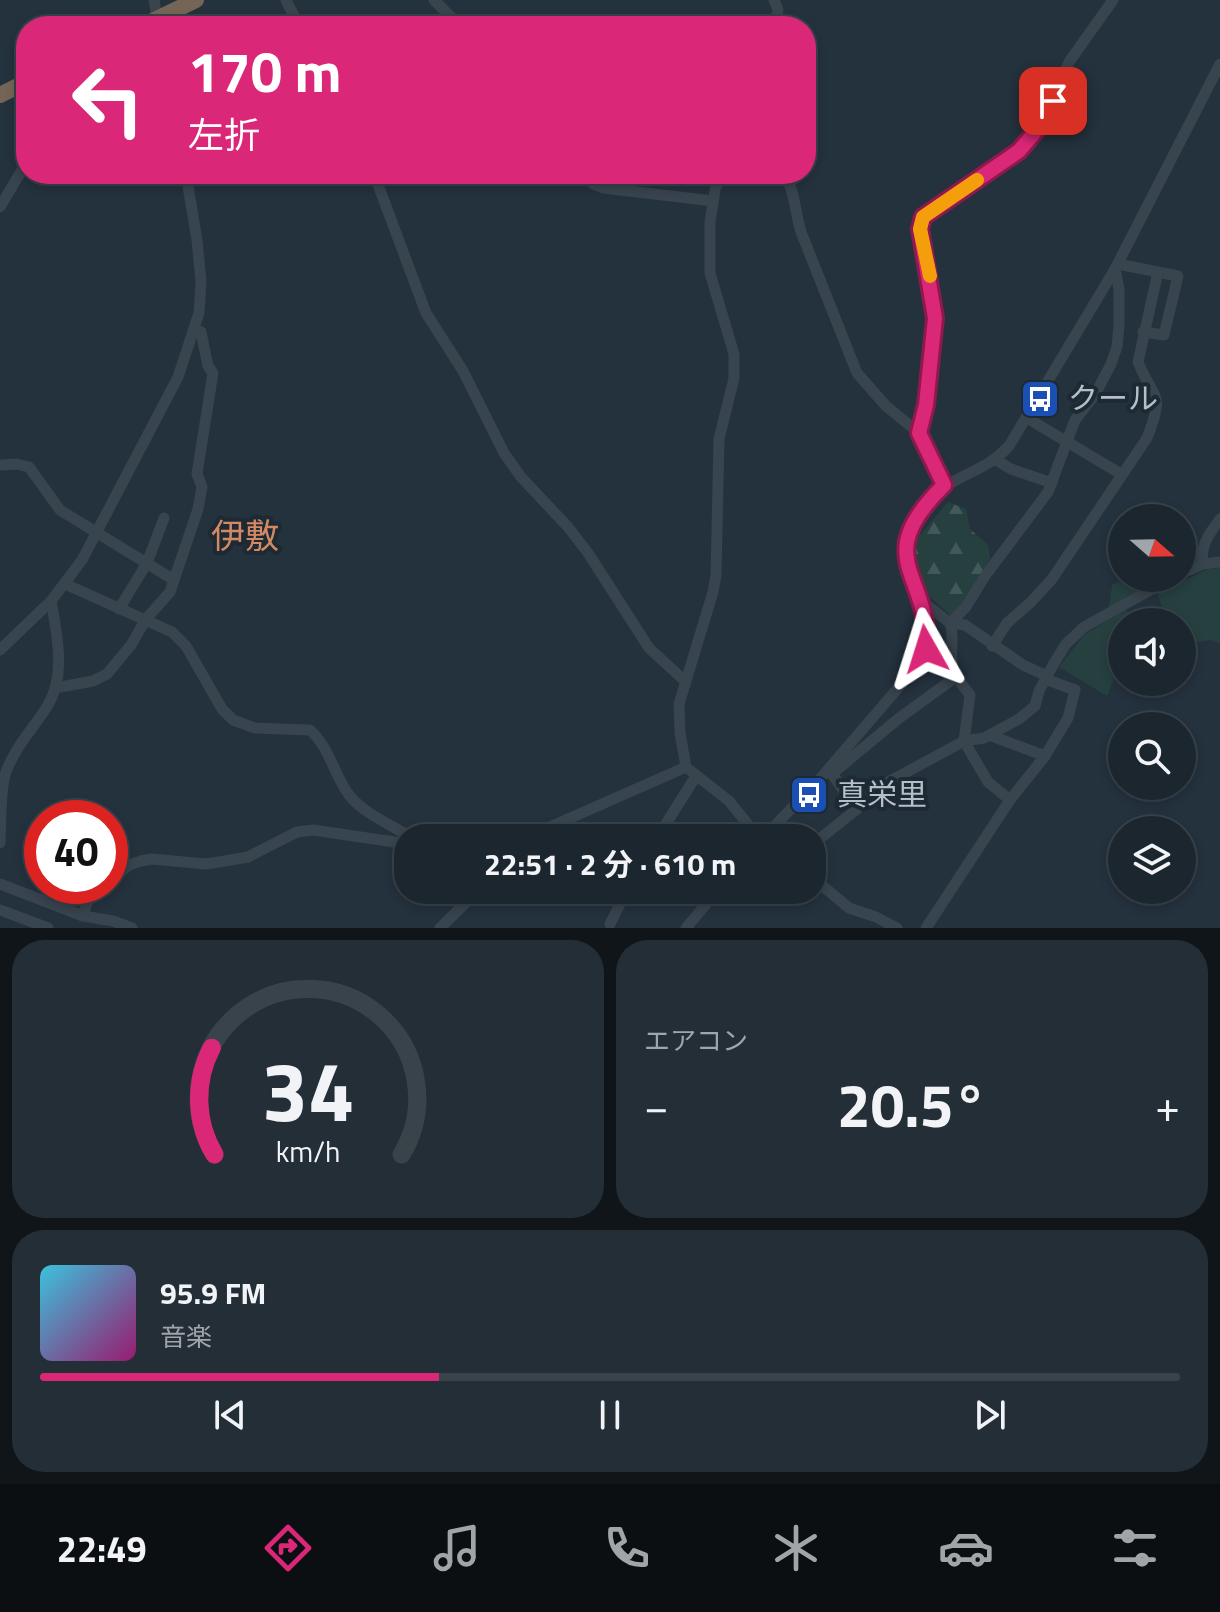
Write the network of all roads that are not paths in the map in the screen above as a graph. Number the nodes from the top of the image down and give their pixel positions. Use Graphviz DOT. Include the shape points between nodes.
graph roads {
  1 [pos="196,0"];
  2 [pos="434,0"];
  3 [pos="1113,0"];
  4 [pos="168,16"];
  5 [pos="450,16"];
  6 [pos="1220,64"];
  7 [pos="16,180"];
  8 [pos="188,184"];
  9 [pos="378,184"];
  10 [pos="593,184"];
  11 [pos="718,184"];
  12 [pos="791,184"];
  13 [pos="713,201"];
  14 [pos="0,207"];
  15 [pos="1116,267"];
  16 [pos="1158,272"];
  17 [pos="194,331"];
  18 [pos="1143,332"];
  19 [pos="1027,418"];
  20 [pos="919,433"];
  21 [pos="1067,441"];
  22 [pos="996,460"];
  23 [pos="0,465"];
  24 [pos="1121,474"];
  25 [pos="1052,483"];
  26 [pos="944,485"];
  27 [pos="164,518"];
  28 [pos="1220,519"];
  29 [pos="97,533"];
  30 [pos="1220,562"];
  31 [pos="147,563"];
  32 [pos="1203,564"];
  33 [pos="1196,567"];
  34 [pos="174,580"];
  35 [pos="65,584"];
  36 [pos="1147,592"];
  37 [pos="919,599"];
  38 [pos="51,601"];
  39 [pos="119,609"];
  40 [pos="146,619"];
  41 [pos="950,623"];
  42 [pos="992,646"];
  43 [pos="0,650"];
  44 [pos="957,676"];
  45 [pos="1046,678"];
  46 [pos="686,682"];
  47 [pos="55,688"];
  48 [pos="989,735"];
  49 [pos="964,741"];
  50 [pos="1045,756"];
  51 [pos="686,767"];
  52 [pos="829,773"];
  53 [pos="696,776"];
  54 [pos="1010,800"];
  55 [pos="857,809"];
  56 [pos="557,824"];
  57 [pos="666,824"];
  58 [pos="749,824"];
  59 [pos="776,824"];
  60 [pos="394,827"];
  61 [pos="826,834"];
  62 [pos="394,842"];
  63 [pos="0,843"];
  64 [pos="128,866"];
  65 [pos="0,884"];
  66 [pos="826,889"];
  67 [pos="86,904"];
  68 [pos="465,904"];
  69 [pos="620,904"];
  70 [pos="706,904"];
  71 [pos="0,910"];
  72 [pos="83,916"];
  73 [pos="610,924"];
  74 [pos="48,928"];
  75 [pos="132,928"];
  76 [pos="440,928"];
  77 [pos="686,928"];
  78 [pos="897,928"];
  79 [pos="926,928"];
  1 -- 4 [label="highway"];
  2 -- 5 [label="street"];
  3 -- 20 [label="street" via="1069,62 1030,140 923,217 920,229 935,318"];
  6 -- 15 [label="street"];
  7 -- 14 [label="street"];
  8 -- 17 [label="street" via="200,261"];
  9 -- 46 [label="street" via="426,313 463,371 504,453 588,553 649,648"];
  10 -- 13 [label="street"];
  11 -- 13 [label="street"];
  12 -- 20 [label="street" via="801,232 857,373"];
  13 -- 46 [label="street" via="710,273 734,354 734,378 719,439 716,575"];
  15 -- 16 [label="street"];
  15 -- 19 [label="street"];
  15 -- 21 [label="street" via="1117,347"];
  16 -- 18 [label="street"];
  16 -- 18 [label="street" via="1178,276 1170,316 1164,335"];
  17 -- 29 [label="street" via="178,377"];
  17 -- 34 [label="street" via="201,332 213,373 197,474 202,487 198,509"];
  18 -- 24 [label="street" via="1138,362 1158,404 1147,438"];
  19 -- 21 [label="street"];
  19 -- 22 [label="street"];
  20 -- 26 [label="street"];
  21 -- 24 [label="street"];
  21 -- 25 [label="street"];
  22 -- 25 [label="street"];
  22 -- 26 [label="street"];
  23 -- 29 [label="street" via="29,467 60,510"];
  24 -- 42 [label="street" via="1052,579 1007,623"];
  25 -- 41 [label="street" via="977,593"];
  26 -- 37 [label="street" via="916,518 905,546"];
  27 -- 31 [label="street"];
  28 -- 32 [label="street" via="1205,538"];
  29 -- 31 [label="street"];
  29 -- 35 [label="street"];
  30 -- 32 [label="street"];
  31 -- 34 [label="street"];
  31 -- 39 [label="street"];
  32 -- 33 [label="street"];
  34 -- 40 [label="street"];
  35 -- 38 [label="street"];
  35 -- 39 [label="street"];
  36 -- 45 [label="street" via="1084,627 1066,644"];
  37 -- 41 [label="street"];
  37 -- 52 [label="street" via="927,635 923,659"];
  38 -- 43 [label="street"];
  38 -- 47 [label="street" via="57,631"];
  39 -- 40 [label="street"];
  40 -- 47 [label="street" via="107,674"];
  40 -- 60 [label="street" via="186,646 233,720 255,728 310,730 350,796"];
  41 -- 42 [label="street" via="965,625"];
  41 -- 44 [label="street"];
  42 -- 45 [label="street"];
  44 -- 49 [label="street" via="970,695"];
  44 -- 52 [label="street"];
  45 -- 48 [label="street" via="1035,706"];
  45 -- 50 [label="street" via="1075,690 1068,718"];
  46 -- 51 [label="street" via="678,713"];
  47 -- 63 [label="street" via="3,779"];
  48 -- 49 [label="street"];
  48 -- 50 [label="street"];
  49 -- 54 [label="street" via="988,782"];
  49 -- 55 [label="street" via="879,787"];
  50 -- 54 [label="street"];
  51 -- 53 [label="street"];
  51 -- 56 [label="street"];
  52 -- 55 [label="street"];
  52 -- 59 [label="street"];
  53 -- 57 [label="street"];
  53 -- 58 [label="street"];
  54 -- 79 [label="street"];
  55 -- 61 [label="street"];
  62 -- 64 [label="street" via="313,830 297,832 248,857"];
  65 -- 72 [label="street"];
  66 -- 78 [label="street" via="849,908"];
  67 -- 72 [label="street"];
  68 -- 76 [label="street"];
  69 -- 73 [label="street"];
  70 -- 77 [label="street"];
  71 -- 74 [label="street"];
  72 -- 75 [label="street"];
}
